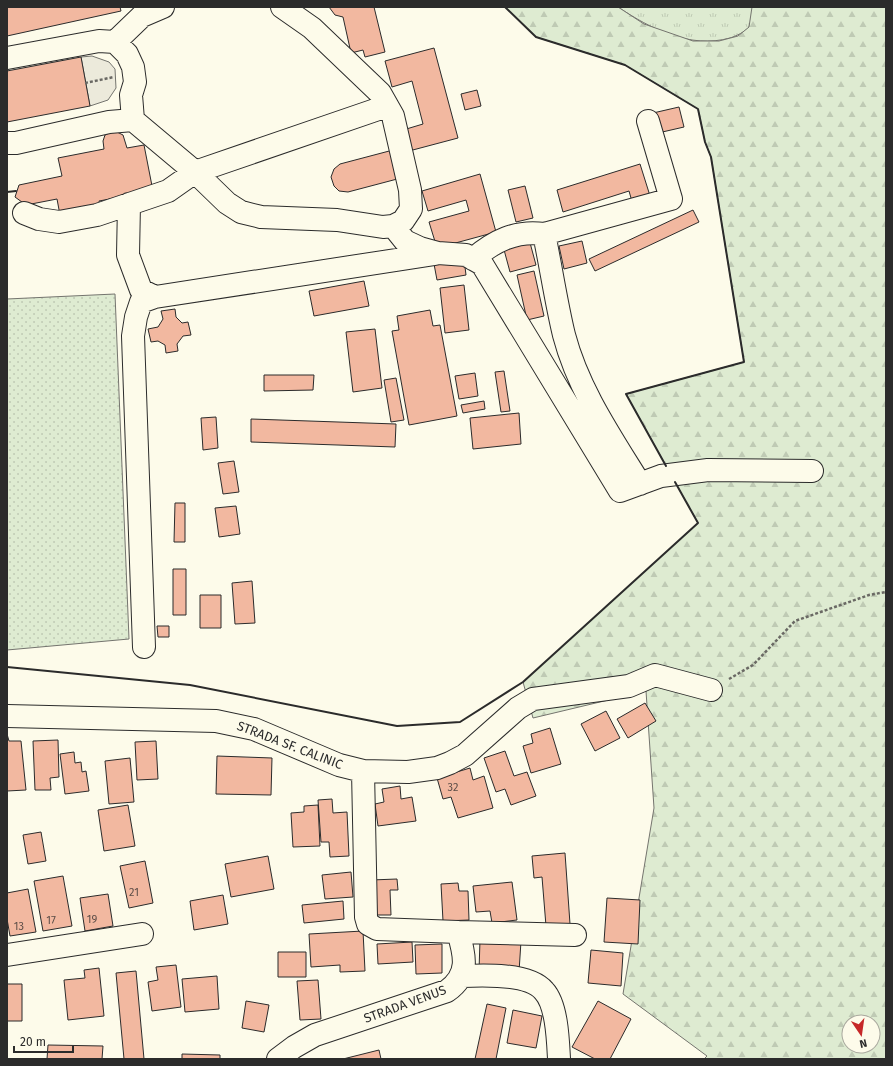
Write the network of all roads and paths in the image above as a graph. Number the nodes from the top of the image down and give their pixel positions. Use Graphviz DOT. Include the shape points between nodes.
graph roads {
  1 [pos="163,7"];
  2 [pos="282,7"];
  3 [pos="115,42"];
  4 [pos="7,58"];
  5 [pos="134,73"];
  6 [pos="85,83"];
  7 [pos="387,106"];
  8 [pos="133,120"];
  9 [pos="648,121"];
  10 [pos="7,143"];
  11 [pos="195,172"];
  12 [pos="129,204"];
  13 [pos="24,213"];
  14 [pos="393,226"];
  15 [pos="544,234"];
  16 [pos="438,253"];
  17 [pos="473,259"];
  18 [pos="155,297"];
  19 [pos="812,470"];
  20 [pos="640,484"];
  21 [pos="886,592"];
  22 [pos="144,647"];
  23 [pos="711,690"];
  24 [pos="7,716"];
  25 [pos="362,771"];
  26 [pos="458,932"];
  27 [pos="142,934"];
  28 [pos="575,934"];
  29 [pos="7,955"];
  30 [pos="462,976"];
  31 [pos="278,1059"];
  32 [pos="560,1059"];
  1 -- 3 [label="street" via="142,16"];
  2 -- 7 [label="street" via="312,28 380,93"];
  3 -- 4 [label="street" via="99,41"];
  3 -- 5 [label="street" via="127,54"];
  5 -- 6 [label="path"];
  5 -- 8 [label="street" via="135,82 131,95"];
  7 -- 11 [label="street"];
  7 -- 14 [label="street" via="393,116 410,190 411,209 403,221"];
  8 -- 10 [label="street" via="109,122"];
  8 -- 11 [label="street"];
  9 -- 15 [label="street" via="671,199"];
  11 -- 12 [label="street" via="168,191"];
  11 -- 14 [label="street" via="226,203 241,212 262,217 336,220"];
  12 -- 13 [label="street" via="97,215 59,222 38,219"];
  12 -- 18 [label="street" via="128,254 141,290"];
  14 -- 16 [label="street" via="405,241"];
  15 -- 17 [label="street" via="530,232 507,238 489,245"];
  15 -- 20 [label="street" via="564,336 580,381"];
  16 -- 17 [label="street" via="466,255"];
  16 -- 18 [label="street"];
  17 -- 20 [label="street" via="482,264 620,491"];
  18 -- 22 [label="street" via="141,302 133,336"];
  19 -- 20 [label="street" via="708,470 661,476"];
  21 -- 23 [label="path" via="868,595 795,621 753,665"];
  23 -- 25 [label="street, STRADA SF. CALINIC" via="656,675 628,686 533,699 518,708 465,755 450,764 422,771"];
  24 -- 25 [label="street, STRADA SF. CALINIC" via="196,720 234,724 254,729 339,765"];
  25 -- 26 [label="street" via="368,924 377,929"];
  26 -- 28 [label="street"];
  26 -- 30 [label="street, STRADA VENUS" via="463,949"];
  27 -- 29 [label="street"];
  30 -- 31 [label="street, STRADA VENUS" via="447,991 315,1035"];
  30 -- 32 [label="street" via="512,977 530,981 544,990 551,1005"];
}
